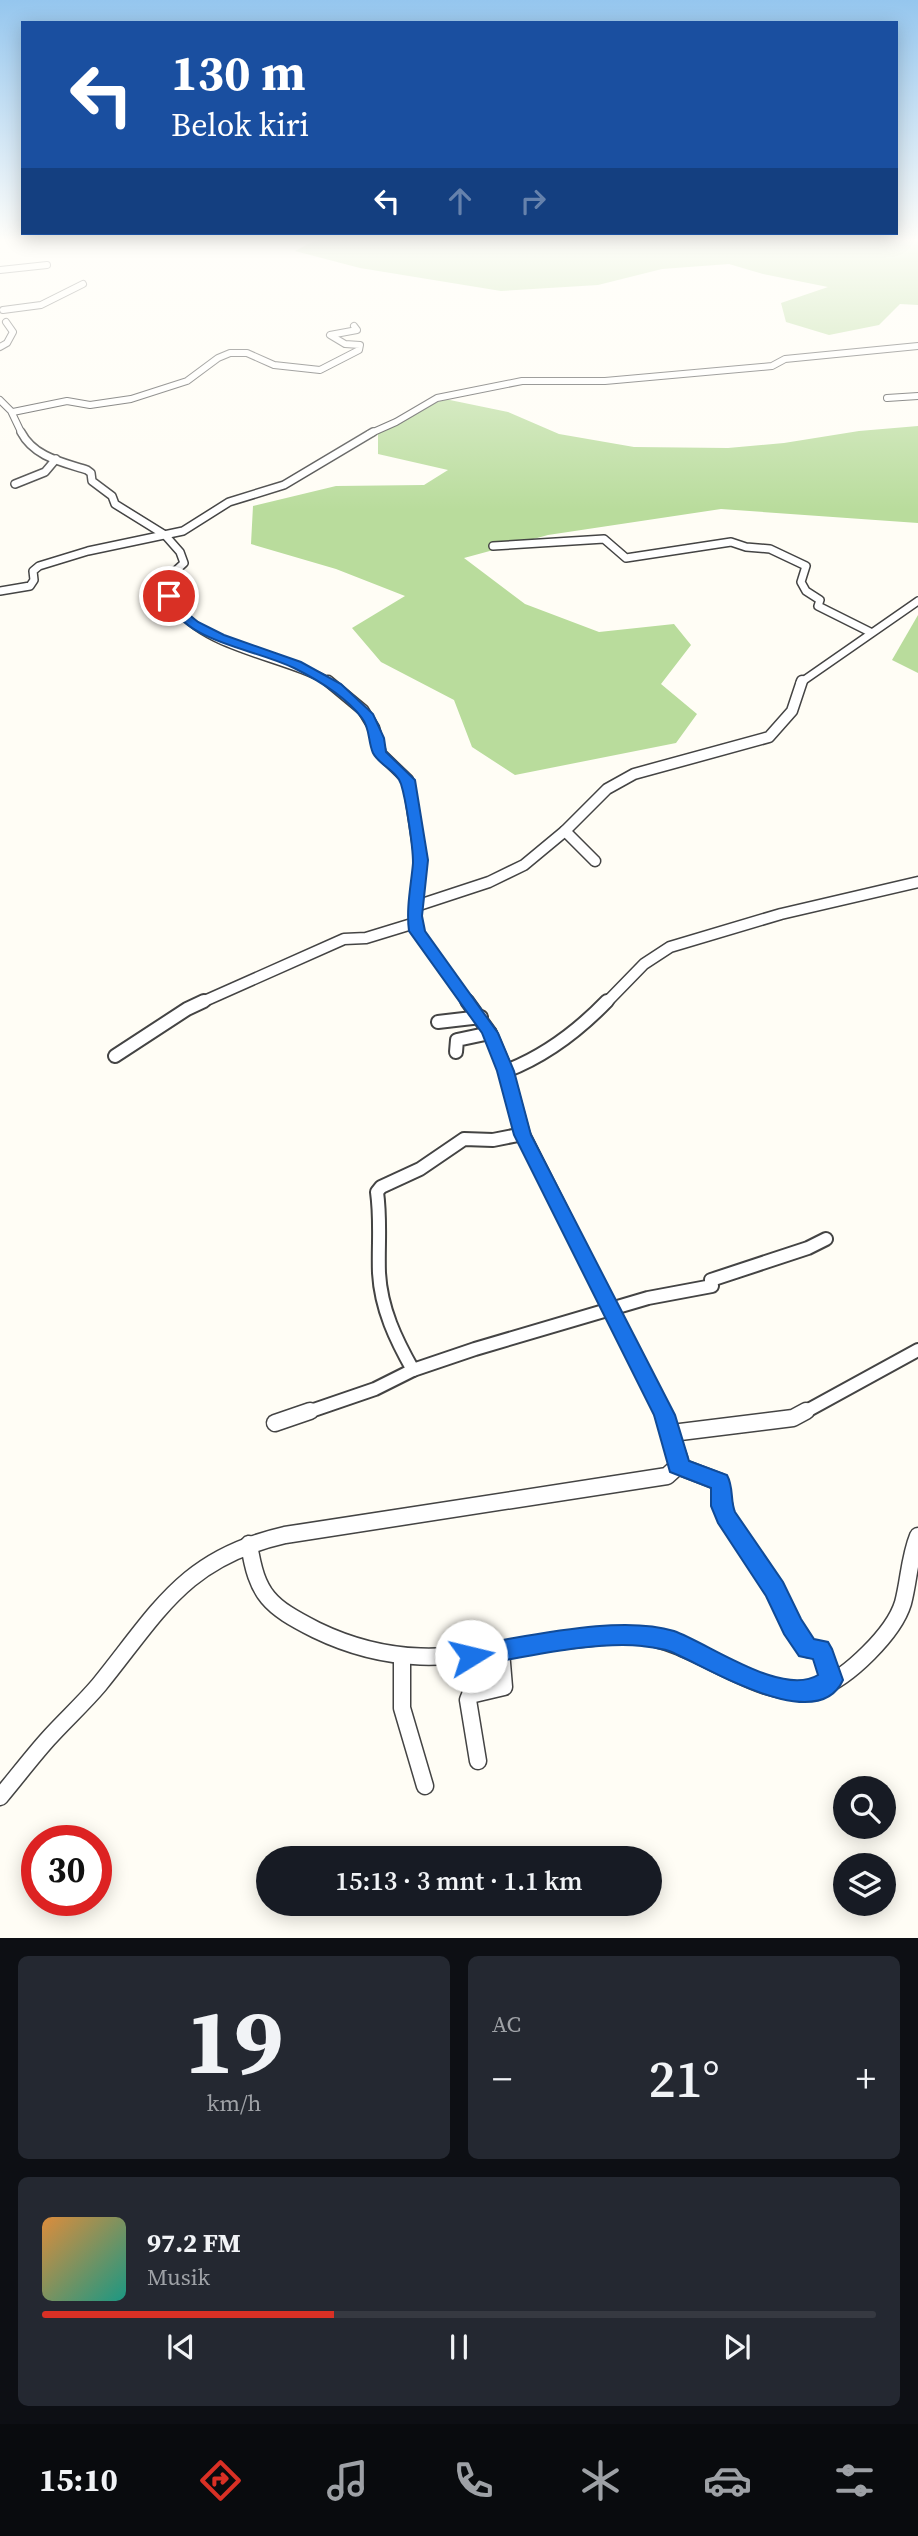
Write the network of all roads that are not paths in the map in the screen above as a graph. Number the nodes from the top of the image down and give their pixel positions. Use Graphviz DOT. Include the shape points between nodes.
graph roads {
  1 [pos="9,328"];
  2 [pos="338,328"];
  3 [pos="356,328"];
  4 [pos="340,333"];
  5 [pos="918,346"];
  6 [pos="0,347"];
  7 [pos="918,396"];
  8 [pos="887,398"];
  9 [pos="0,400"];
  10 [pos="13,412"];
  11 [pos="56,459"];
  12 [pos="15,484"];
  13 [pos="165,535"];
  14 [pos="493,546"];
  15 [pos="0,591"];
  16 [pos="918,601"];
  17 [pos="870,632"];
  18 [pos="565,831"];
  19 [pos="595,861"];
  20 [pos="918,882"];
  21 [pos="416,906"];
  22 [pos="415,923"];
  23 [pos="481,1017"];
  24 [pos="438,1022"];
  25 [pos="490,1033"];
  26 [pos="456,1052"];
  27 [pos="115,1056"];
  28 [pos="506,1071"];
  29 [pos="523,1135"];
  30 [pos="826,1239"];
  31 [pos="612,1309"];
  32 [pos="918,1350"];
  33 [pos="413,1370"];
  34 [pos="275,1423"];
  35 [pos="672,1433"];
  36 [pos="678,1466"];
  37 [pos="918,1536"];
  38 [pos="249,1544"];
  39 [pos="501,1651"];
  40 [pos="402,1657"];
  41 [pos="831,1680"];
  42 [pos="478,1761"];
  43 [pos="425,1786"];
  44 [pos="0,1797"];
  1 -- 6 [label="street" via="13,332"];
  2 -- 4 [label="street"];
  3 -- 4 [label="street"];
  4 -- 10 [label="street" via="330,335 345,344 360,345 359,350 323,370 274,365 247,353 230,353 187,381 131,399 90,405 68,401"];
  5 -- 13 [label="street" via="785,359 772,366 724,371 606,381 522,381 437,398 284,485 241,497 191,527"];
  7 -- 8 [label="street"];
  9 -- 10 [label="street"];
  10 -- 11 [label="street" via="31,446"];
  11 -- 12 [label="street" via="45,472"];
  11 -- 13 [label="street" via="87,470 115,504"];
  13 -- 15 [label="street" via="40,566 33,571 30,586"];
  13 -- 21 [label="street" via="178,547 184,563 166,585 176,610 220,638 314,673 368,717 380,753 410,786 420,860"];
  14 -- 17 [label="street" via="604,539 626,558 727,542 765,547 806,566 801,582 820,600 818,606"];
  16 -- 17 [label="street"];
  17 -- 18 [label="street" via="800,683 792,711 769,737 634,774 607,789"];
  18 -- 19 [label="street"];
  18 -- 21 [label="street" via="524,864 467,890"];
  20 -- 28 [label="street" via="781,914 670,947 643,964 583,1026 529,1062"];
  21 -- 22 [label="street"];
  22 -- 23 [label="street"];
  22 -- 27 [label="street" via="366,938 344,939 295,959 187,1009"];
  23 -- 24 [label="street"];
  23 -- 25 [label="street"];
  25 -- 26 [label="street" via="457,1040"];
  25 -- 28 [label="street"];
  28 -- 29 [label="street"];
  29 -- 31 [label="street"];
  29 -- 33 [label="street" via="464,1139 377,1192 379,1275 392,1334"];
  30 -- 31 [label="street" via="711,1280 712,1286"];
  31 -- 33 [label="street"];
  31 -- 35 [label="street"];
  32 -- 35 [label="street" via="793,1418"];
  33 -- 34 [label="street" via="375,1389"];
  35 -- 36 [label="street"];
  36 -- 38 [label="street" via="667,1476 522,1496"];
  36 -- 41 [label="street" via="720,1482 726,1517 775,1589 792,1627 808,1648 824,1656"];
  37 -- 41 [label="street" via="908,1557 902,1605 892,1625 859,1660"];
  38 -- 40 [label="street" via="258,1586 291,1616 341,1643"];
  38 -- 44 [label="street" via="208,1564 177,1589"];
  39 -- 40 [label="street"];
  39 -- 41 [label="street" via="640,1636 670,1641 721,1666 799,1693"];
  39 -- 42 [label="street" via="504,1687 470,1695 468,1700"];
  40 -- 43 [label="street" via="399,1704"];
}
